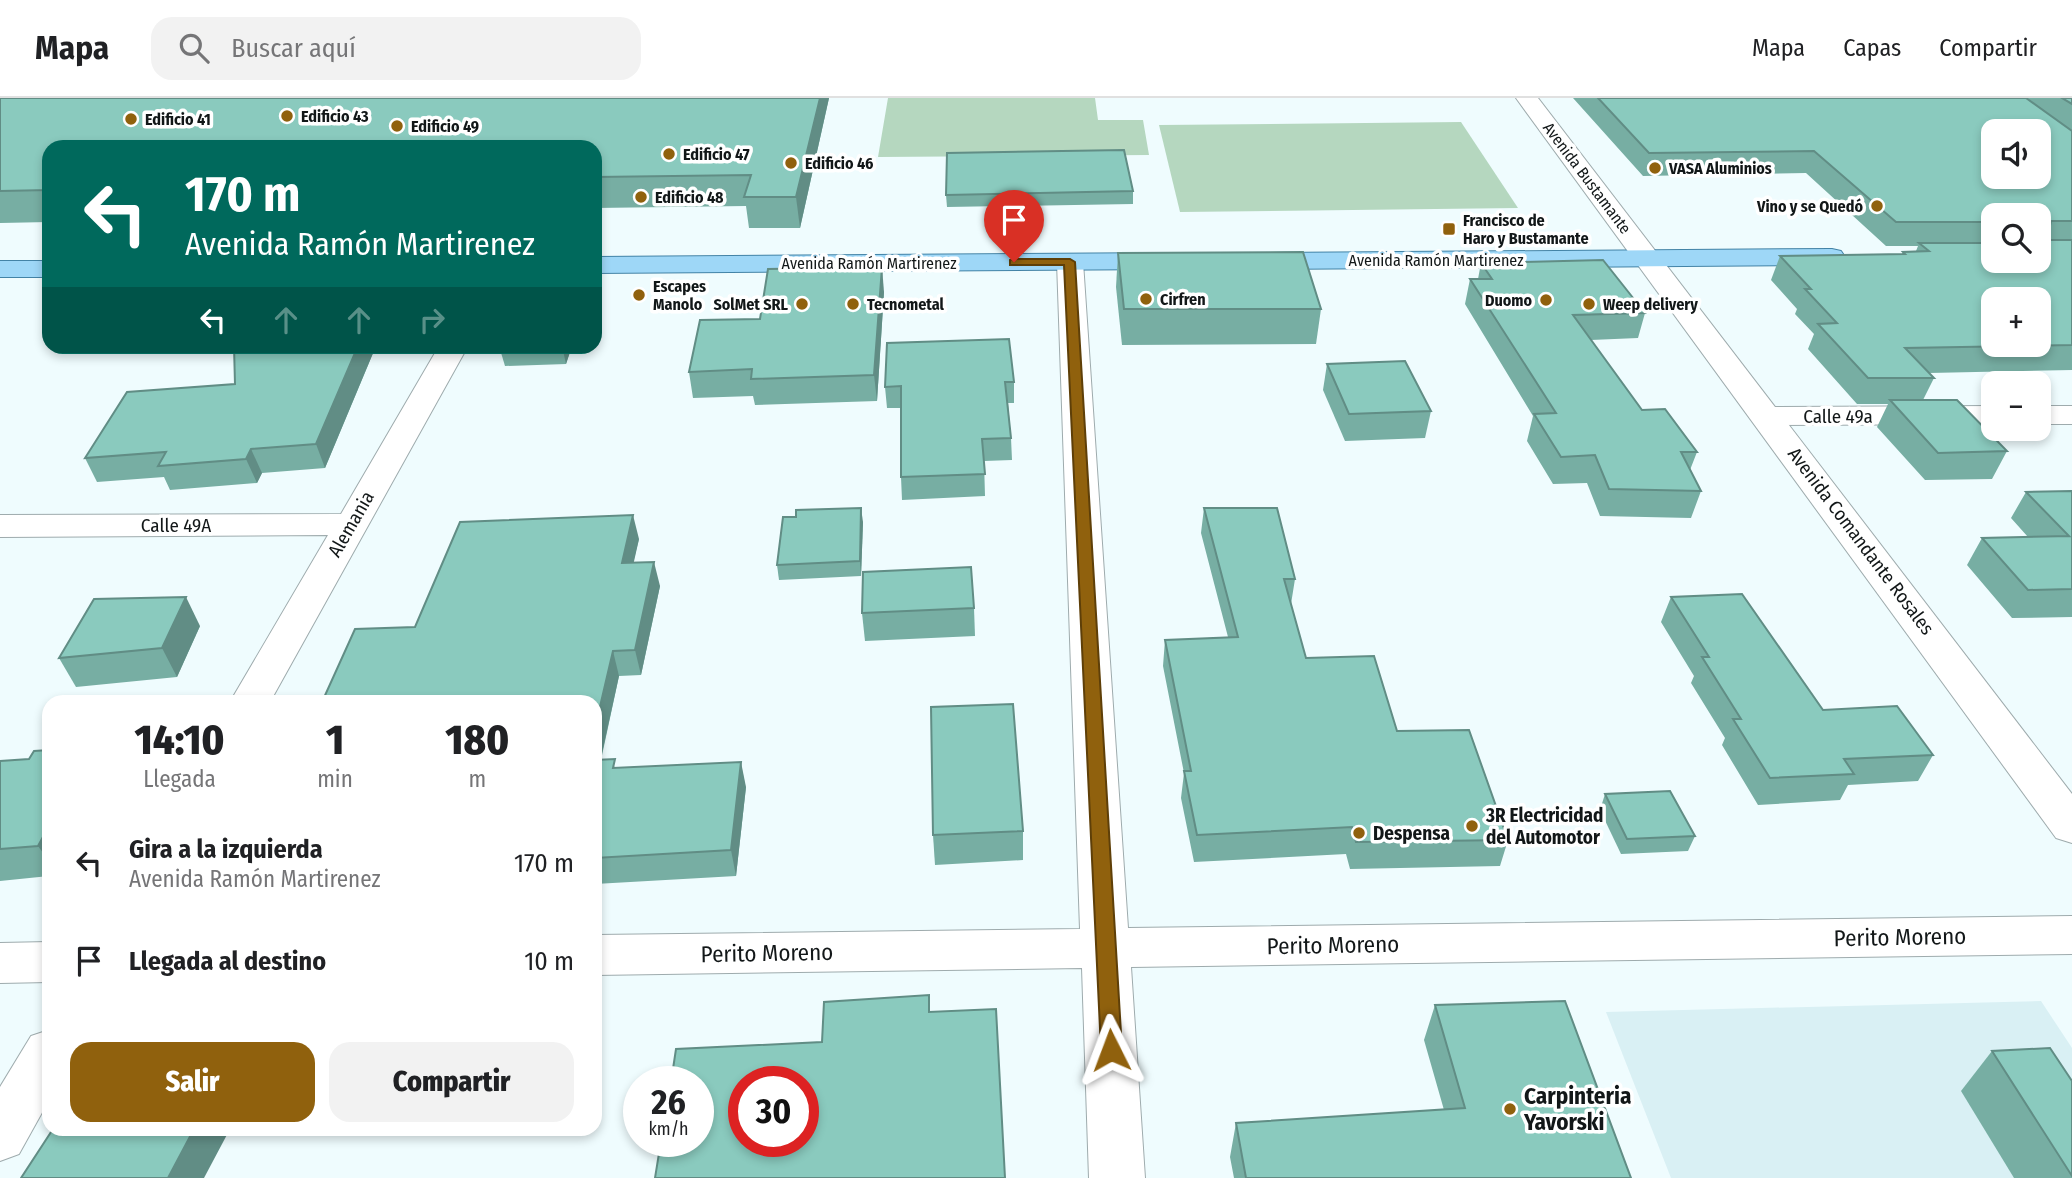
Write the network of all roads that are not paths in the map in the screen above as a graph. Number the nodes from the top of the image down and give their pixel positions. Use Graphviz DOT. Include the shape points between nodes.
graph roads {
  1 [pos="1527,98"];
  2 [pos="1855,257"];
  3 [pos="1647,258"];
  4 [pos="1192,261"];
  5 [pos="1232,261"];
  6 [pos="1070,262"];
  7 [pos="602,265"];
  8 [pos="42,269"];
  9 [pos="0,270"];
  10 [pos="449,354"];
  11 [pos="1981,415"];
  12 [pos="2051,415"];
  13 [pos="2072,415"];
  14 [pos="1768,416"];
  15 [pos="351,524"];
  16 [pos="0,526"];
  17 [pos="254,695"];
  18 [pos="2072,826"];
  19 [pos="2072,935"];
  20 [pos="1106,948"];
  21 [pos="602,955"];
  22 [pos="42,962"];
  23 [pos="0,963"];
  24 [pos="42,1064"];
  25 [pos="0,1136"];
  26 [pos="1117,1178"];
  1 -- 3 [label="street, Avenida Bustamante"];
  2 -- 3 [label="main road, Avenida Ramón Martirenez"];
  3 -- 5 [label="main road, Avenida Ramón Martirenez"];
  3 -- 14 [label="street, Avenida Comandante Rosales"];
  4 -- 6 [label="main road, Avenida Ramón Martirenez"];
  6 -- 7 [label="main road, Avenida Ramón Martirenez"];
  6 -- 20 [label="street"];
  8 -- 9 [label="main road"];
  10 -- 15 [label="street, Alemania"];
  11 -- 14 [label="street, Calle 49a"];
  12 -- 13 [label="street"];
  14 -- 18 [label="street, Avenida Comandante Rosales"];
  15 -- 16 [label="street, Calle 49A"];
  15 -- 17 [label="street, Alemania"];
  19 -- 20 [label="street, Perito Moreno"];
  20 -- 21 [label="street, Perito Moreno"];
  20 -- 26 [label="street"];
  22 -- 23 [label="street"];
  24 -- 25 [label="street"];
}
